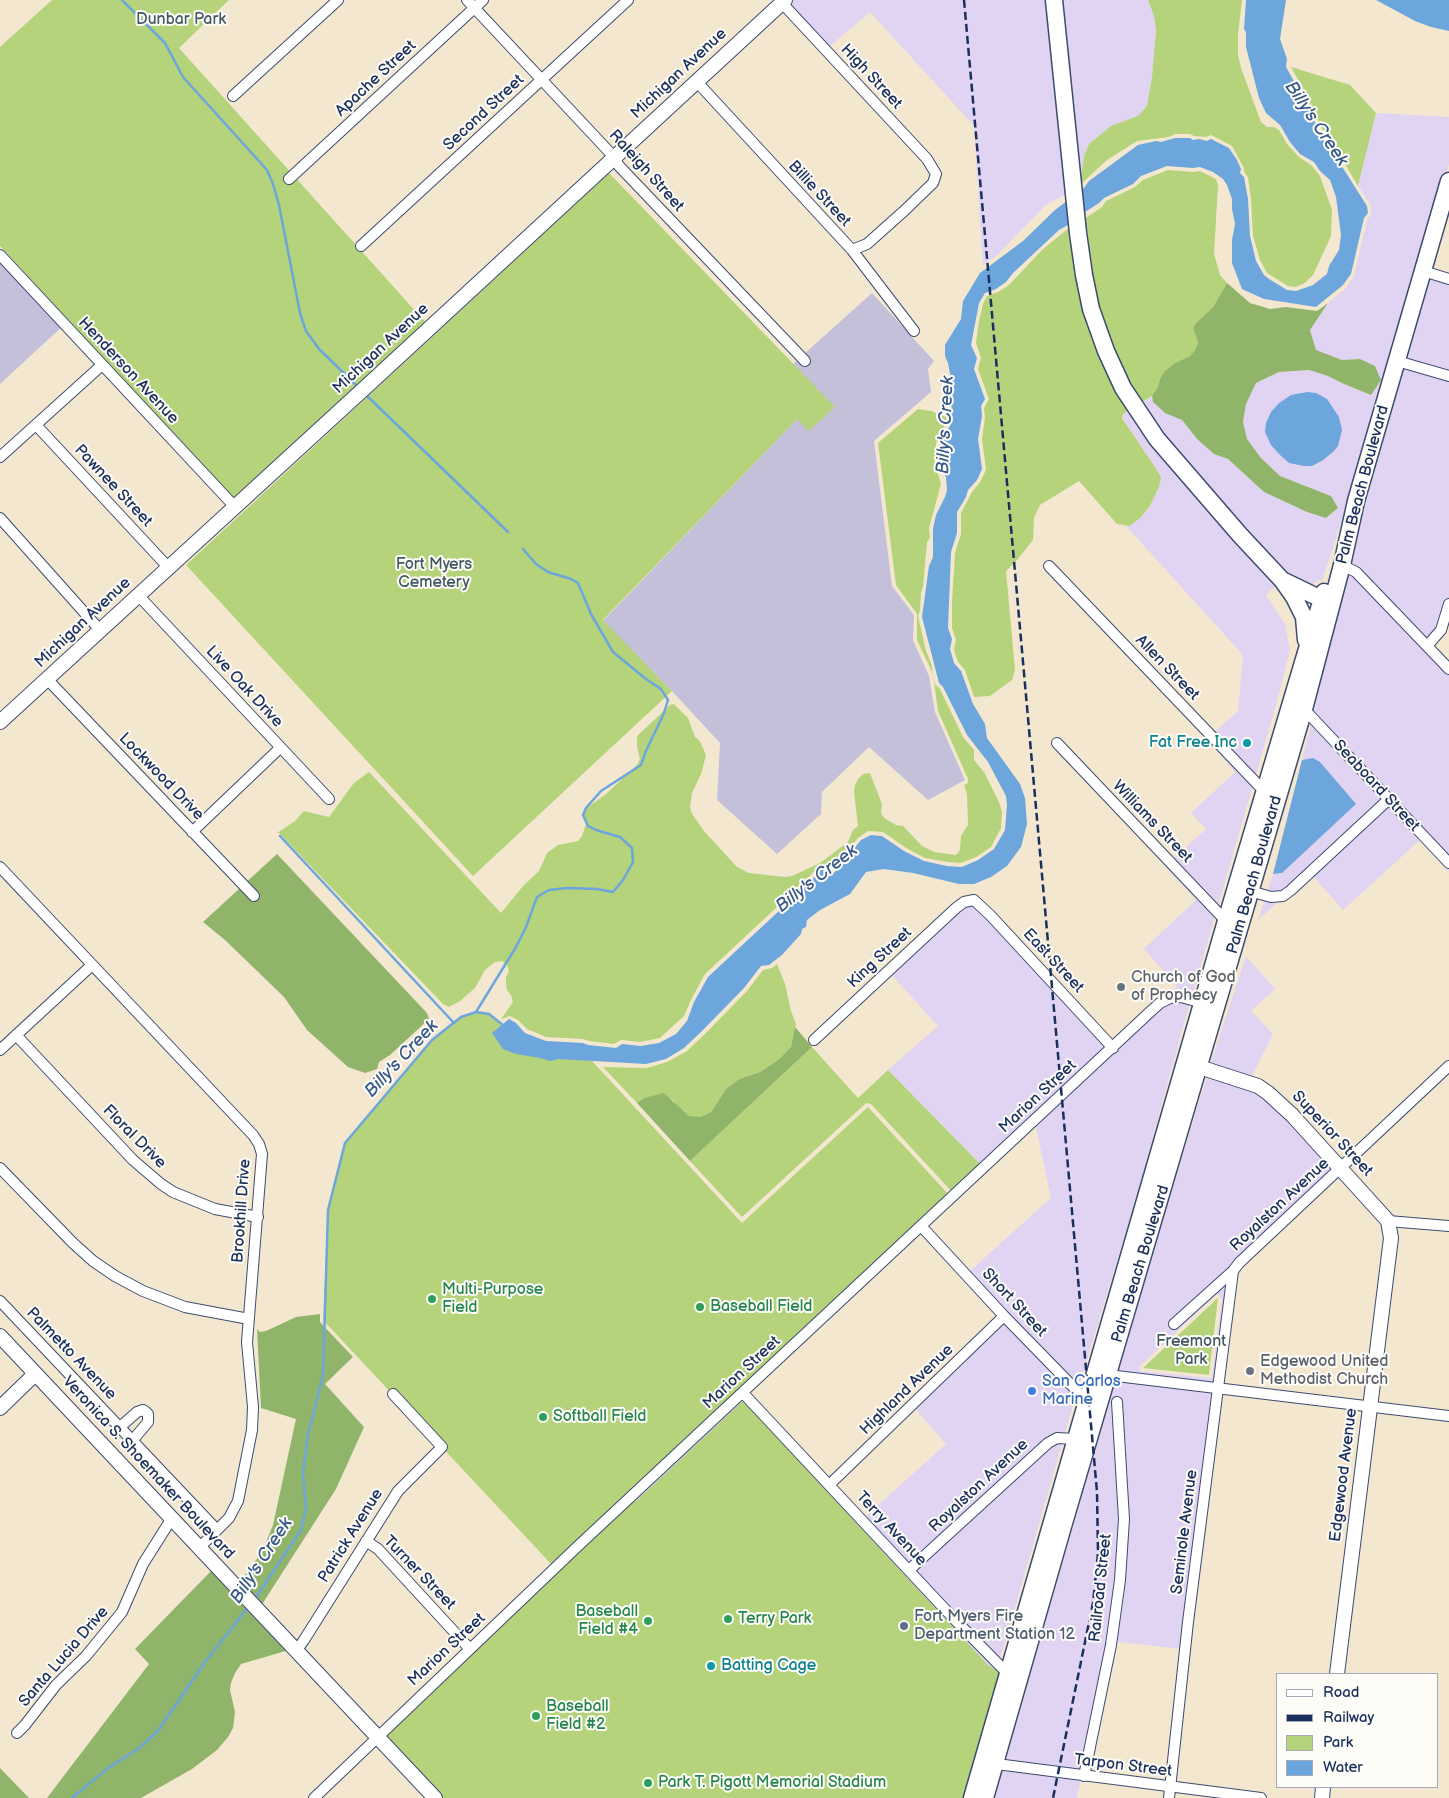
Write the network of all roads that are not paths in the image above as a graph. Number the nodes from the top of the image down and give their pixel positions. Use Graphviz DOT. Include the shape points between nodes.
graph roads {
  1 [pos="338,0"];
  2 [pos="466,0"];
  3 [pos="483,0"];
  4 [pos="628,0"];
  5 [pos="1054,0"];
  6 [pos="783,1"];
  7 [pos="474,8"];
  8 [pos="542,80"];
  9 [pos="697,82"];
  10 [pos="234,96"];
  11 [pos="614,157"];
  12 [pos="288,179"];
  13 [pos="1449,181"];
  14 [pos="360,246"];
  15 [pos="852,250"];
  16 [pos="0,255"];
  17 [pos="1423,271"];
  18 [pos="1449,279"];
  19 [pos="914,331"];
  20 [pos="805,361"];
  21 [pos="1397,361"];
  22 [pos="102,365"];
  23 [pos="1449,376"];
  24 [pos="36,424"];
  25 [pos="0,457"];
  26 [pos="1355,505"];
  27 [pos="235,507"];
  28 [pos="0,518"];
  29 [pos="1342,564"];
  30 [pos="1049,566"];
  31 [pos="168,568"];
  32 [pos="1282,580"];
  33 [pos="138,595"];
  34 [pos="1327,600"];
  35 [pos="1449,604"];
  36 [pos="100,630"];
  37 [pos="1427,646"];
  38 [pos="1305,657"];
  39 [pos="1449,670"];
  40 [pos="47,679"];
  41 [pos="1304,709"];
  42 [pos="2,717"];
  43 [pos="1057,743"];
  44 [pos="280,748"];
  45 [pos="1264,791"];
  46 [pos="329,799"];
  47 [pos="1389,799"];
  48 [pos="1270,822"];
  49 [pos="192,832"];
  50 [pos="1449,863"];
  51 [pos="0,867"];
  52 [pos="1250,891"];
  53 [pos="254,896"];
  54 [pos="968,902"];
  55 [pos="1226,921"];
  56 [pos="92,965"];
  57 [pos="1203,1003"];
  58 [pos="16,1036"];
  59 [pos="814,1040"];
  60 [pos="1113,1048"];
  61 [pos="0,1050"];
  62 [pos="1193,1064"];
  63 [pos="1449,1066"];
  64 [pos="0,1168"];
  65 [pos="1341,1168"];
  66 [pos="258,1217"];
  67 [pos="1388,1221"];
  68 [pos="921,1226"];
  69 [pos="1449,1226"];
  70 [pos="1233,1271"];
  71 [pos="1124,1273"];
  72 [pos="0,1301"];
  73 [pos="1004,1316"];
  74 [pos="249,1319"];
  75 [pos="1174,1324"];
  76 [pos="0,1336"];
  77 [pos="35,1374"];
  78 [pos="1108,1375"];
  79 [pos="1218,1389"];
  80 [pos="743,1393"];
  81 [pos="393,1394"];
  82 [pos="1086,1400"];
  83 [pos="1117,1402"];
  84 [pos="1370,1406"];
  85 [pos="0,1408"];
  86 [pos="1449,1416"];
  87 [pos="120,1427"];
  88 [pos="1075,1439"];
  89 [pos="132,1441"];
  90 [pos="830,1485"];
  91 [pos="172,1518"];
  92 [pos="1064,1523"];
  93 [pos="217,1530"];
  94 [pos="366,1541"];
  95 [pos="200,1547"];
  96 [pos="909,1570"];
  97 [pos="470,1649"];
  98 [pos="297,1650"];
  99 [pos="1337,1673"];
  100 [pos="1013,1679"];
  101 [pos="17,1733"];
  102 [pos="378,1736"];
  103 [pos="989,1763"];
  104 [pos="1084,1776"];
  105 [pos="1170,1787"];
  106 [pos="314,1798"];
  107 [pos="435,1798"];
  108 [pos="972,1798"];
  109 [pos="985,1798"];
  110 [pos="1168,1798"];
  111 [pos="1261,1798"];
  1 -- 10 [label="street"];
  2 -- 7 [label="street, Raleigh Street"];
  3 -- 7 [label="street, Apache Street"];
  4 -- 8 [label="street, Second Street"];
  5 -- 32 [label="main road" via="1078,234 1098,332 1134,407 1169,455"];
  6 -- 9 [label="street, Michigan Avenue"];
  6 -- 15 [label="street, High Street" via="927,159 936,174 933,183 867,244"];
  7 -- 8 [label="street, Raleigh Street"];
  7 -- 12 [label="street, Apache Street"];
  8 -- 11 [label="street, Raleigh Street"];
  8 -- 14 [label="street, Second Street"];
  9 -- 11 [label="street, Michigan Avenue"];
  9 -- 15 [label="street, Billie Street"];
  11 -- 20 [label="street, Raleigh Street" via="619,166"];
  11 -- 27 [label="street, Michigan Avenue"];
  13 -- 17 [label="main road, Palm Beach Boulevard"];
  15 -- 19 [label="street, Billie Street"];
  16 -- 22 [label="street, Henderson Avenue"];
  17 -- 18 [label="street"];
  17 -- 21 [label="main road, Palm Beach Boulevard"];
  21 -- 23 [label="street"];
  21 -- 26 [label="main road, Palm Beach Boulevard"];
  22 -- 24 [label="street"];
  22 -- 27 [label="street, Henderson Avenue"];
  24 -- 25 [label="street"];
  24 -- 31 [label="street, Pawnee Street"];
  26 -- 29 [label="main road, Palm Beach Boulevard"];
  26 -- 34 [label="main road" via="1345,525"];
  27 -- 31 [label="street, Michigan Avenue"];
  28 -- 36 [label="street"];
  29 -- 34 [label="main road, Palm Beach Boulevard"];
  29 -- 37 [label="street" via="1356,572"];
  30 -- 45 [label="street, Allen Street"];
  31 -- 33 [label="street, Michigan Avenue"];
  32 -- 34 [label="main road"];
  32 -- 38 [label="main road" via="1300,607 1306,625"];
  33 -- 36 [label="street, Michigan Avenue"];
  33 -- 44 [label="street, Live Oak Drive"];
  34 -- 38 [label="main road"];
  34 -- 41 [label="main road, Palm Beach Boulevard"];
  35 -- 37 [label="street" via="1441,630"];
  36 -- 40 [label="street, Michigan Avenue"];
  37 -- 39 [label="street"];
  38 -- 45 [label="main road, Palm Beach Boulevard"];
  40 -- 42 [label="street, Michigan Avenue"];
  40 -- 49 [label="street, Lockwood Drive"];
  41 -- 47 [label="street, Seaboard Street"];
  41 -- 48 [label="main road, Palm Beach Boulevard"];
  43 -- 55 [label="street, Williams Street"];
  44 -- 46 [label="street, Live Oak Drive"];
  44 -- 49 [label="street"];
  45 -- 48 [label="main road" via="1268,797"];
  45 -- 55 [label="main road, Palm Beach Boulevard"];
  47 -- 50 [label="street, Seaboard Street"];
  47 -- 52 [label="street" via="1283,896 1271,897"];
  48 -- 52 [label="main road, Palm Beach Boulevard"];
  49 -- 53 [label="street, Lockwood Drive"];
  51 -- 56 [label="street, Brookhill Drive"];
  52 -- 62 [label="main road, Palm Beach Boulevard"];
  54 -- 59 [label="street, King Street" via="956,908"];
  54 -- 60 [label="street, East Street" via="974,900 991,916"];
  55 -- 57 [label="main road, Palm Beach Boulevard"];
  56 -- 58 [label="street"];
  56 -- 66 [label="street, Brookhill Drive" via="259,1144 262,1154"];
  57 -- 60 [label="street, Marion Street" via="1181,997 1170,998 1160,1003"];
  57 -- 62 [label="main road, Palm Beach Boulevard"];
  58 -- 61 [label="street"];
  58 -- 66 [label="street, Floral Drive" via="133,1160 161,1184 215,1209"];
  60 -- 68 [label="street, Marion Street"];
  62 -- 65 [label="street, Superior Street" via="1258,1086 1268,1093"];
  62 -- 71 [label="main road, Palm Beach Boulevard"];
  62 -- 78 [label="main road, Palm Beach Boulevard"];
  63 -- 65 [label="street, Royalston Avenue"];
  64 -- 74 [label="street" via="72,1243 115,1276 176,1304"];
  65 -- 67 [label="street, Superior Street"];
  65 -- 70 [label="street, Royalston Avenue"];
  66 -- 74 [label="street, Brookhill Drive"];
  67 -- 69 [label="street"];
  67 -- 84 [label="street, Edgewood Avenue" via="1391,1238"];
  68 -- 73 [label="street, Short Street"];
  68 -- 80 [label="street, Marion Street"];
  70 -- 75 [label="street, Royalston Avenue"];
  70 -- 79 [label="street, Seminole Avenue"];
  71 -- 78 [label="main road" via="1123,1297 1105,1361"];
  71 -- 82 [label="main road, Palm Beach Boulevard"];
  72 -- 87 [label="street, Palmetto Avenue"];
  73 -- 82 [label="street, Short Street"];
  73 -- 90 [label="street, Highland Avenue"];
  74 -- 93 [label="street, Brookhill Drive" via="247,1354 254,1407 252,1430 238,1501 229,1518"];
  76 -- 77 [label="street, Veronica S. Shoemaker Boulevard"];
  77 -- 85 [label="street"];
  77 -- 91 [label="street, Veronica S. Shoemaker Boulevard"];
  78 -- 79 [label="street"];
  78 -- 92 [label="main road, Palm Beach Boulevard"];
  79 -- 84 [label="street"];
  79 -- 105 [label="street, Seminole Avenue"];
  80 -- 90 [label="street, Terry Avenue"];
  80 -- 97 [label="street, Marion Street"];
  81 -- 94 [label="street, Patrick Avenue" via="442,1447 398,1491"];
  82 -- 88 [label="main road, Palm Beach Boulevard"];
  83 -- 104 [label="street, Railroad Street" via="1124,1519 1120,1580 1111,1645"];
  84 -- 86 [label="street"];
  84 -- 99 [label="street, Edgewood Avenue"];
  87 -- 89 [label="street, Palmetto Avenue"];
  87 -- 89 [label="street" via="136,1412 143,1410 148,1414 148,1422"];
  88 -- 92 [label="main road" via="1078,1461 1062,1516"];
  88 -- 96 [label="street, Royalston Avenue" via="1057,1438 1048,1443"];
  88 -- 100 [label="main road, Palm Beach Boulevard"];
  89 -- 93 [label="street, Palmetto Avenue"];
  90 -- 96 [label="street, Terry Avenue"];
  91 -- 95 [label="street, Veronica S. Shoemaker Boulevard"];
  91 -- 101 [label="street, Santa Lucia Drive" via="143,1564 122,1612"];
  92 -- 100 [label="main road, Palm Beach Boulevard"];
  93 -- 95 [label="street"];
  94 -- 97 [label="street, Turner Street" via="378,1549"];
  94 -- 98 [label="street, Patrick Avenue"];
  95 -- 98 [label="street, Veronica S. Shoemaker Boulevard"];
  96 -- 100 [label="street, Terry Avenue"];
  97 -- 102 [label="street, Marion Street"];
  98 -- 102 [label="street, Veronica S. Shoemaker Boulevard"];
  100 -- 103 [label="main road, Palm Beach Boulevard"];
  102 -- 106 [label="street, Marion Street"];
  102 -- 107 [label="street, Veronica S. Shoemaker Boulevard"];
  103 -- 104 [label="street, Tarpon Street"];
  103 -- 108 [label="main road, Palm Beach Boulevard"];
  103 -- 109 [label="main road, Palm Beach Boulevard"];
  104 -- 105 [label="street, Tarpon Street"];
  105 -- 110 [label="street, Seminole Avenue"];
  105 -- 111 [label="street, Tarpon Street"];
}
